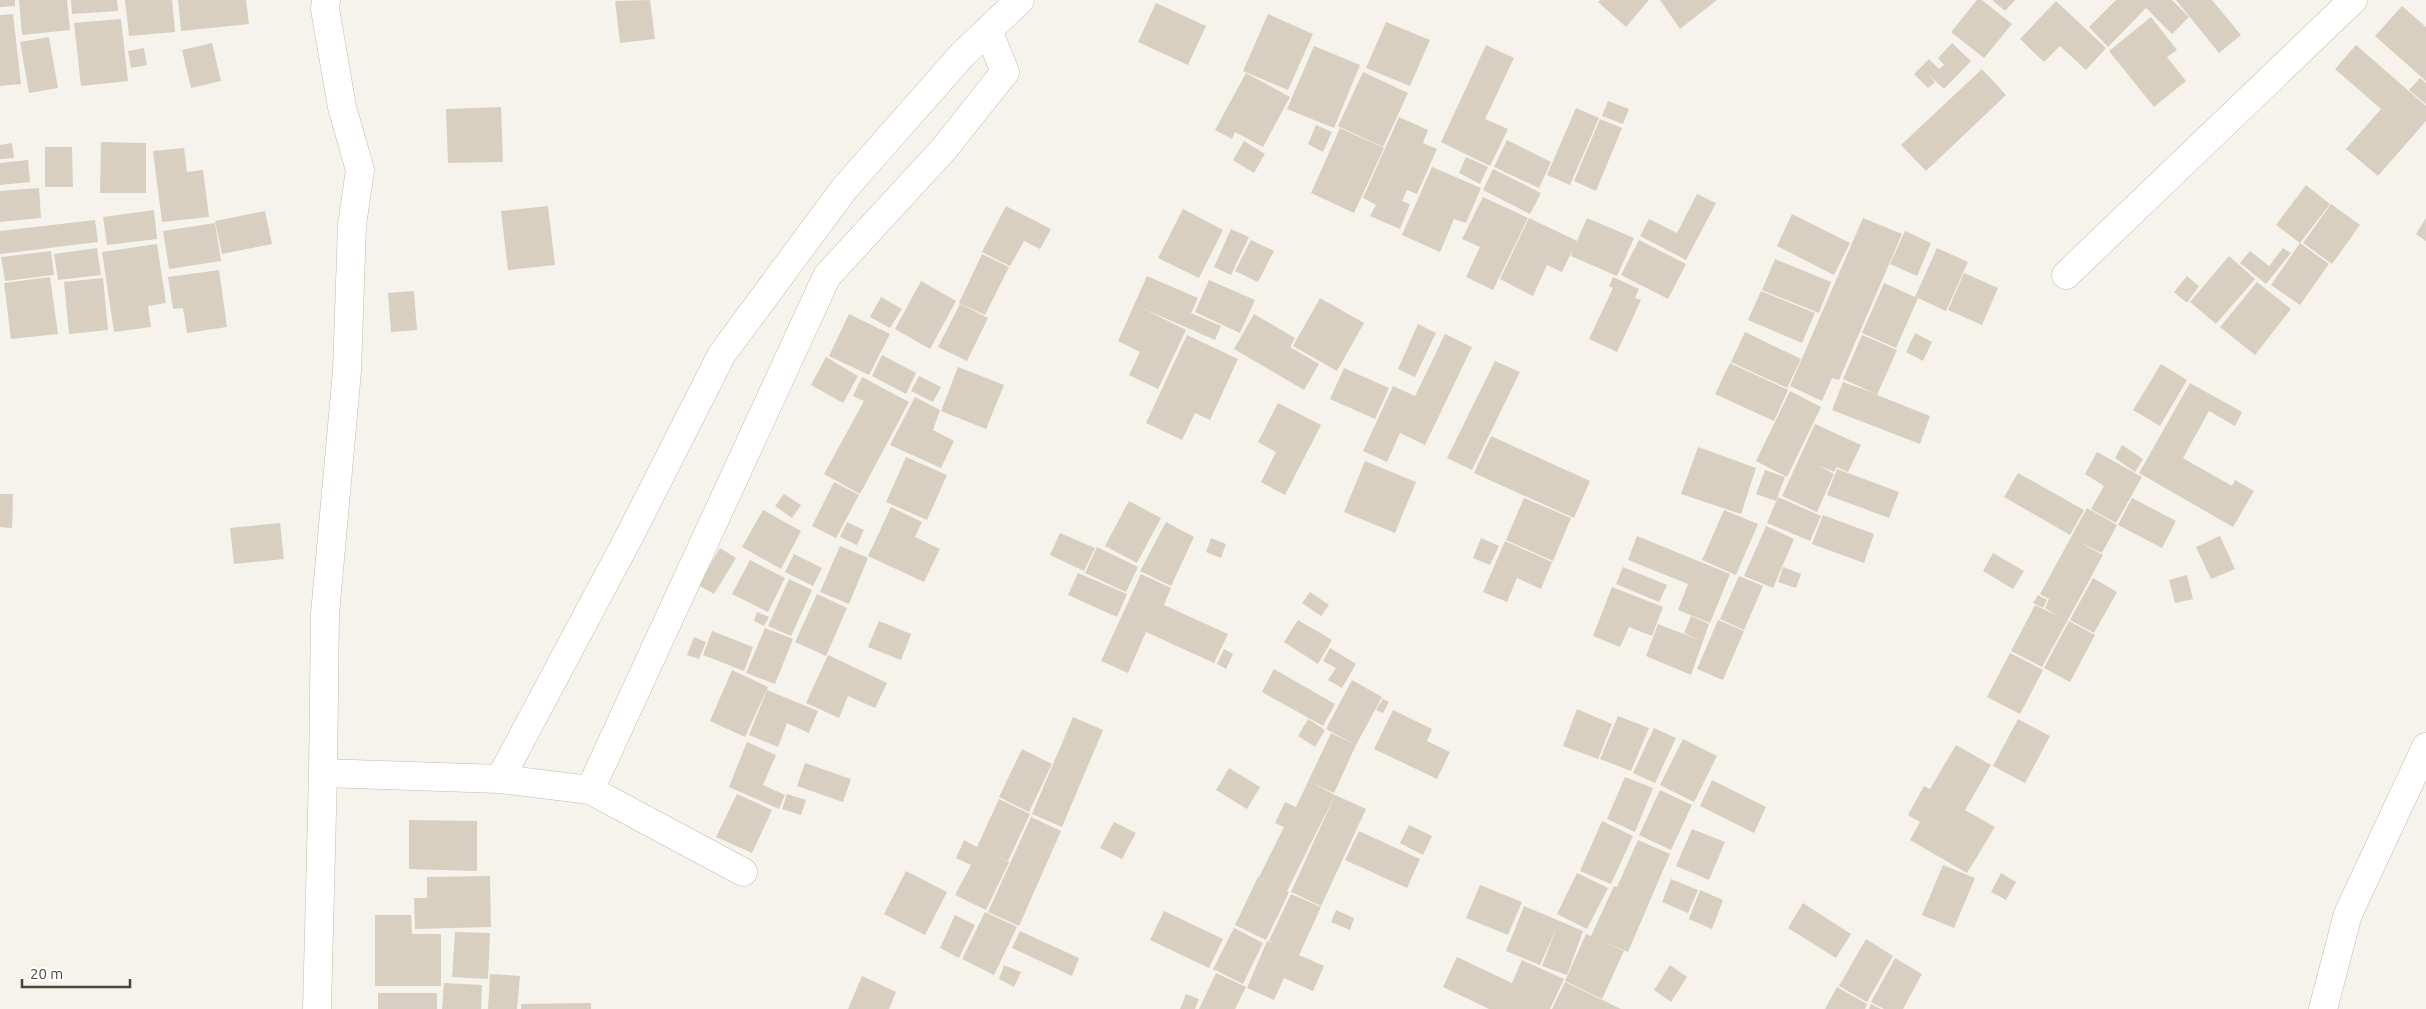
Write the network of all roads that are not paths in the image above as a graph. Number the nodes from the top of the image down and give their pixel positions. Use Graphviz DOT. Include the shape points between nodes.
graph roads {
  1 [pos="326,0"];
  2 [pos="1020,0"];
  3 [pos="2353,0"];
  4 [pos="988,30"];
  5 [pos="2066,275"];
  6 [pos="2426,747"];
  7 [pos="323,773"];
  8 [pos="500,779"];
  9 [pos="590,790"];
  10 [pos="743,872"];
  11 [pos="317,1009"];
  12 [pos="2323,1009"];
  1 -- 7 [label="street" via="342,107 360,170 352,225 347,371 325,614"];
  2 -- 4 [label="street"];
  3 -- 5 [label="street"];
  4 -- 8 [label="street" via="844,189 722,354"];
  4 -- 9 [label="street" via="1005,72 943,150 827,276"];
  6 -- 12 [label="street" via="2348,914"];
  7 -- 8 [label="street"];
  7 -- 11 [label="street"];
  8 -- 9 [label="street"];
  9 -- 10 [label="street"];
}
